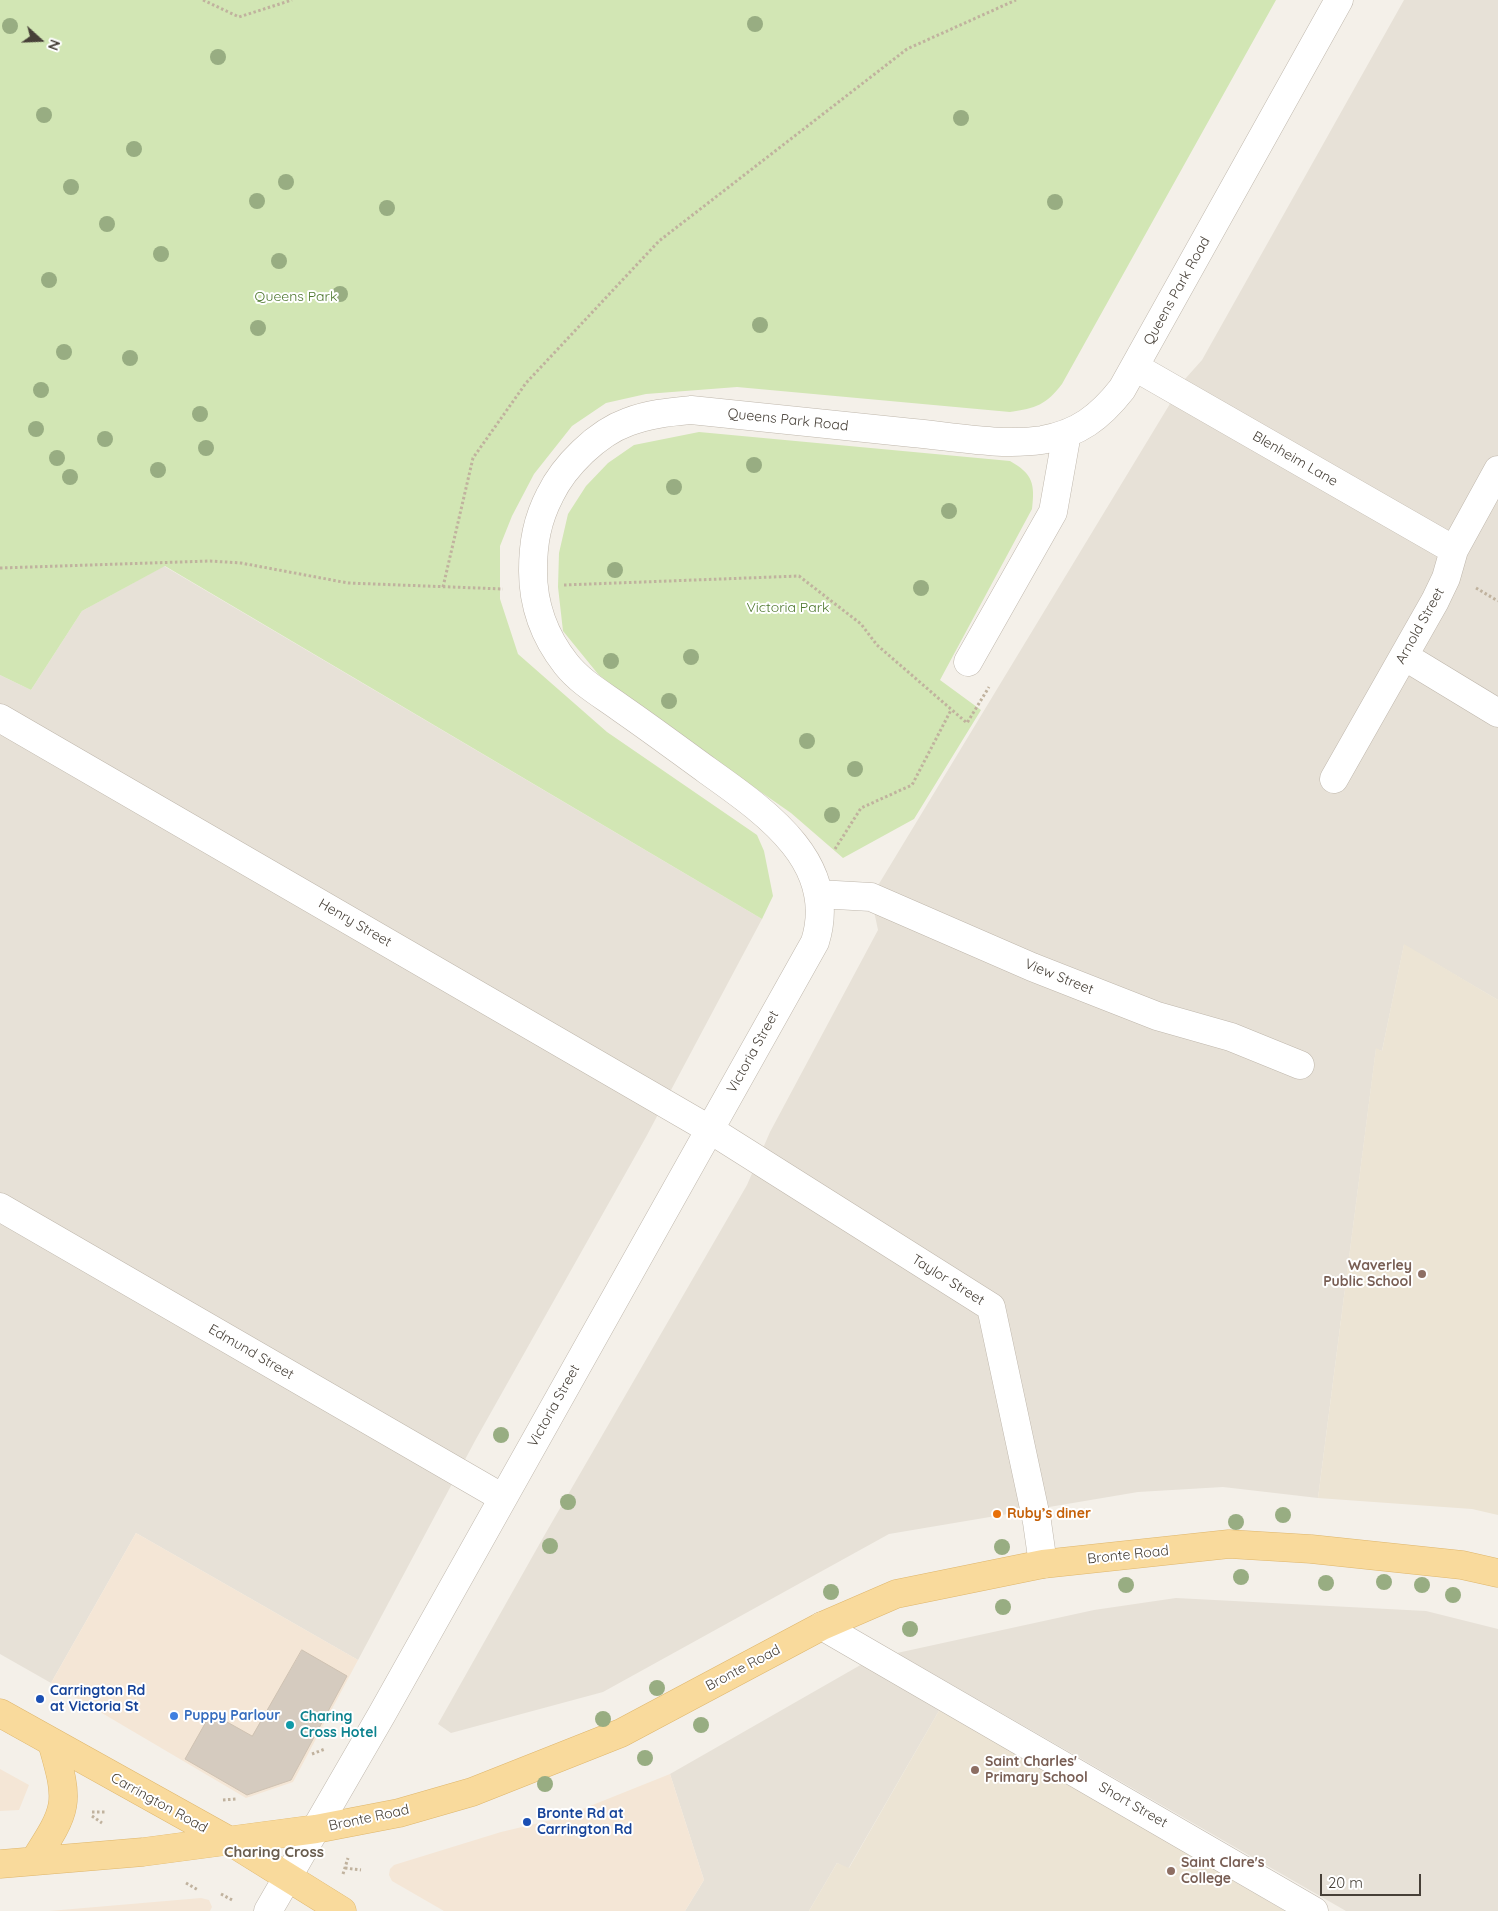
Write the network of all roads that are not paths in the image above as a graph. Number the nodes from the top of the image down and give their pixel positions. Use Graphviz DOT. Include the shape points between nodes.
graph roads {
  1 [pos="1339,0"];
  2 [pos="1135,367"];
  3 [pos="1067,433"];
  4 [pos="1498,470"];
  5 [pos="1454,550"];
  6 [pos="1404,656"];
  7 [pos="968,662"];
  8 [pos="1498,713"];
  9 [pos="0,718"];
  10 [pos="1334,779"];
  11 [pos="818,894"];
  12 [pos="1300,1065"];
  13 [pos="709,1129"];
  14 [pos="0,1207"];
  15 [pos="503,1498"];
  16 [pos="1043,1564"];
  17 [pos="1498,1573"];
  18 [pos="822,1626"];
  19 [pos="0,1713"];
  20 [pos="52,1743"];
  21 [pos="316,1829"];
  22 [pos="228,1840"];
  23 [pos="34,1861"];
  24 [pos="0,1864"];
  25 [pos="288,1878"];
  26 [pos="268,1911"];
  27 [pos="342,1911"];
  28 [pos="1314,1911"];
  1 -- 2 [label="street, Queens Park Road"];
  2 -- 3 [label="street, Queens Park Road" via="1108,407 1088,424"];
  2 -- 5 [label="street, Blenheim Lane"];
  3 -- 7 [label="street" via="1053,512"];
  3 -- 11 [label="street, Queens Park Road" via="1042,440 988,440 691,410 627,422 575,457 554,486 541,511 532,543 533,590 538,617 550,640 567,666 589,685 778,824 798,848"];
  4 -- 5 [label="street, Arnold Street"];
  5 -- 6 [label="street, Arnold Street" via="1446,578"];
  6 -- 8 [label="street"];
  6 -- 10 [label="street, Arnold Street"];
  9 -- 13 [label="street, Henry Street"];
  11 -- 12 [label="street, View Street" via="871,898 1157,1016 1231,1037"];
  11 -- 13 [label="street, Victoria Street" via="815,942"];
  13 -- 15 [label="street, Victoria Street"];
  13 -- 16 [label="street, Taylor Street" via="991,1307"];
  14 -- 15 [label="street, Edmund Street"];
  15 -- 21 [label="street, Victoria Street"];
  16 -- 17 [label="main road, Bronte Road" via="1229,1544 1462,1565"];
  16 -- 18 [label="main road, Bronte Road" via="896,1594"];
  18 -- 21 [label="main road, Bronte Road" via="621,1734 472,1792 399,1813"];
  18 -- 28 [label="street, Short Street"];
  19 -- 20 [label="main road, Carrington Road"];
  20 -- 22 [label="main road, Carrington Road"];
  20 -- 23 [label="main road" via="64,1791 64,1809 56,1828"];
  21 -- 22 [label="main road, Bronte Road"];
  21 -- 25 [label="street, Victoria Street"];
  22 -- 23 [label="main road, Bronte Road" via="143,1852"];
  22 -- 25 [label="main road, Carrington Road"];
  23 -- 24 [label="main road, Bronte Road"];
  25 -- 26 [label="street, Victoria Street"];
  25 -- 27 [label="main road, Carrington Road"];
}
